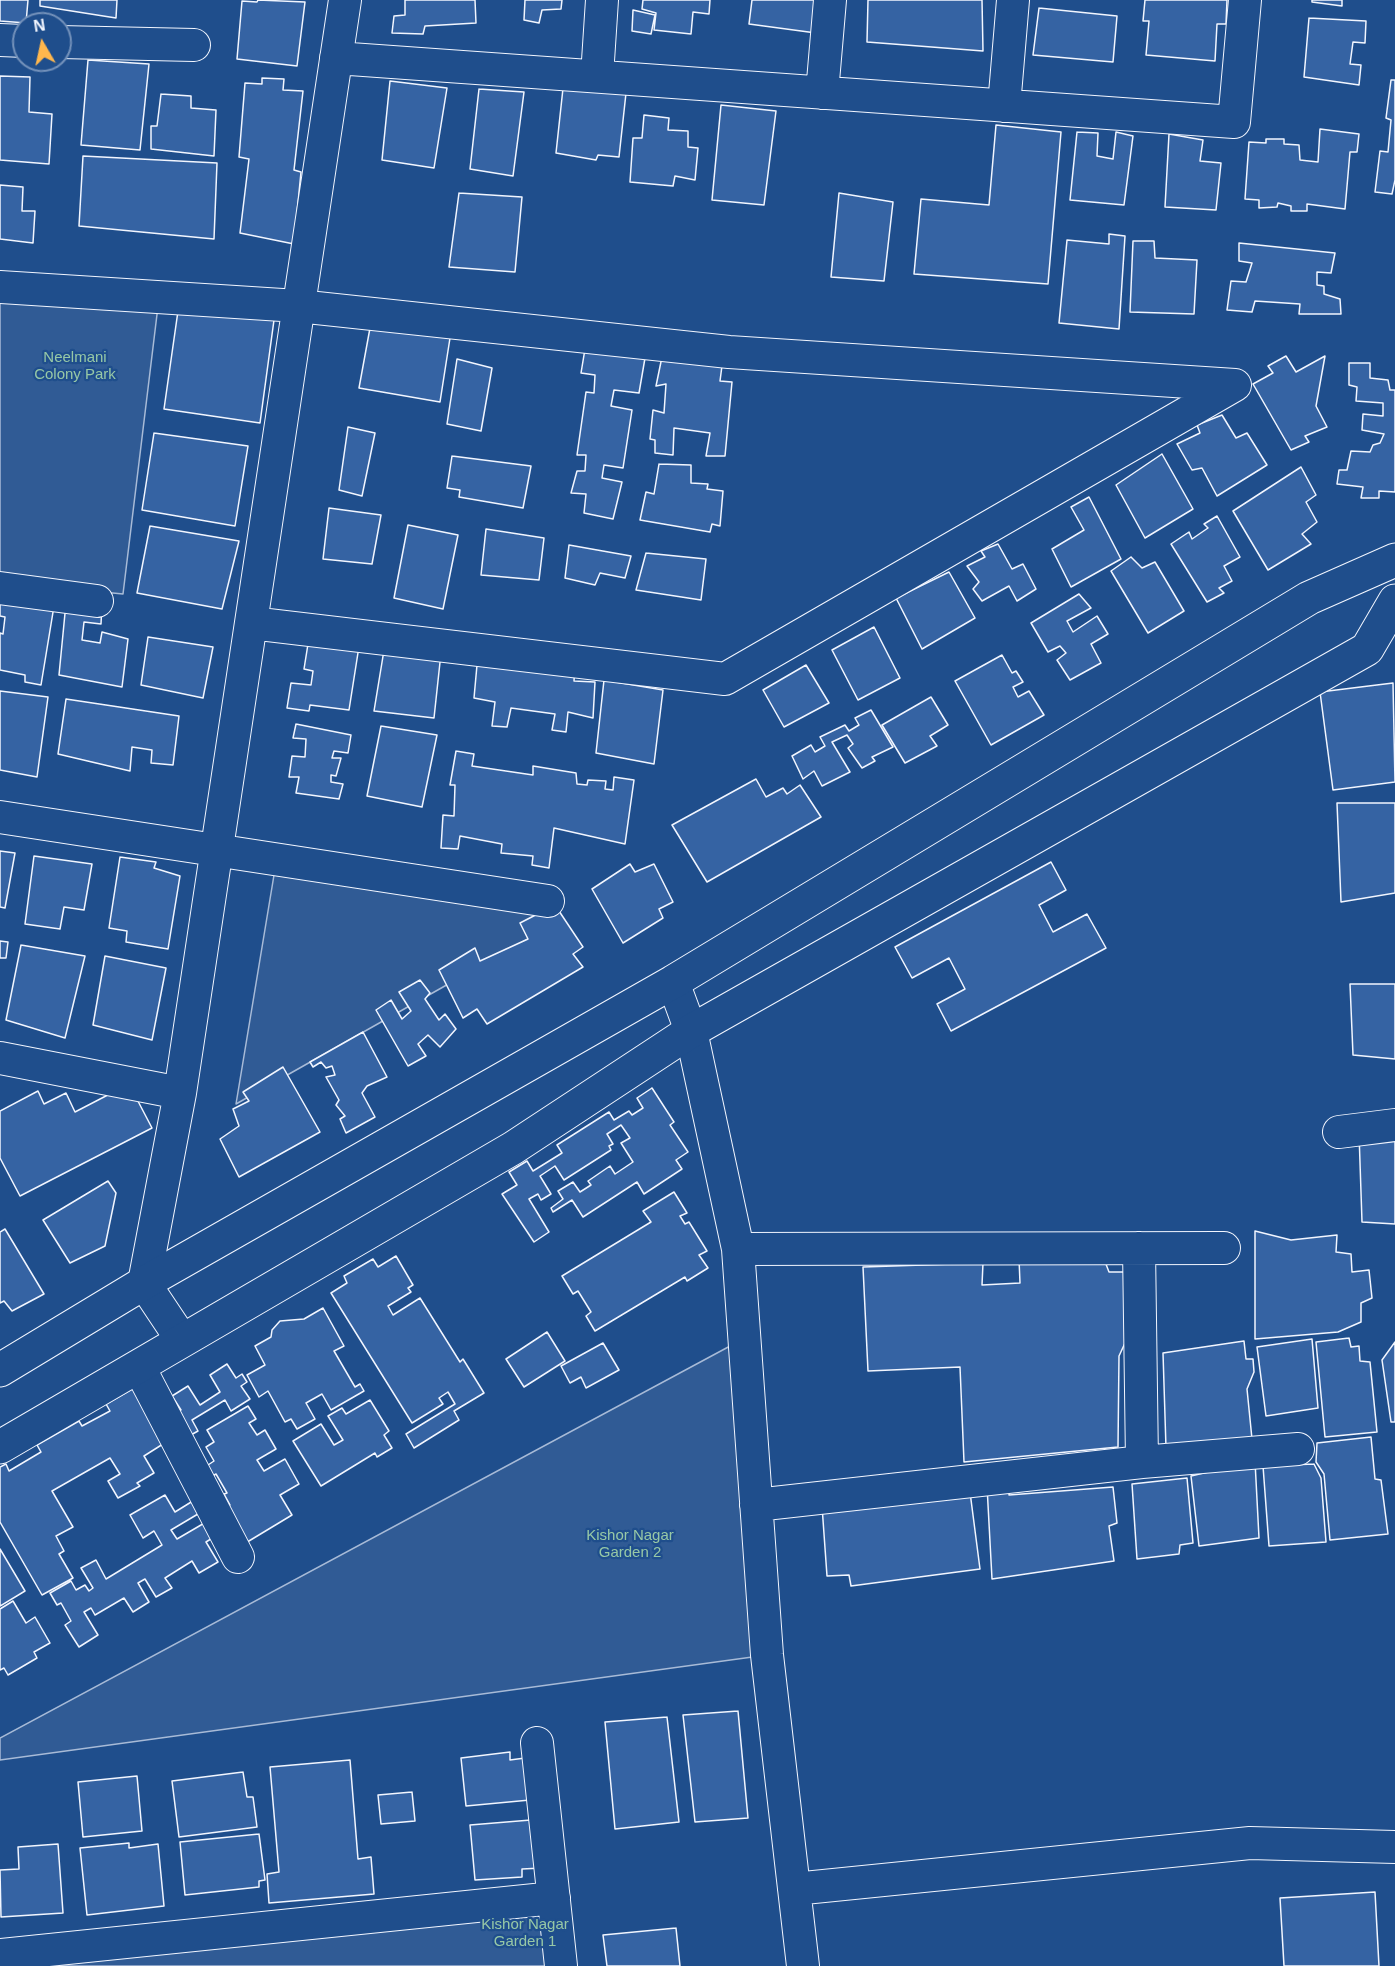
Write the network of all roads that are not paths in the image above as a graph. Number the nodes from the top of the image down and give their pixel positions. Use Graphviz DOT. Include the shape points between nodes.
graph roads {
  1 [pos="345,0"];
  2 [pos="602,0"];
  3 [pos="830,0"];
  4 [pos="1013,0"];
  5 [pos="1245,0"];
  6 [pos="72,42"];
  7 [pos="194,45"];
  8 [pos="336,58"];
  9 [pos="597,76"];
  10 [pos="822,93"];
  11 [pos="1004,106"];
  12 [pos="0,287"];
  13 [pos="298,306"];
  14 [pos="1395,560"];
  15 [pos="0,588"];
  16 [pos="97,601"];
  17 [pos="1395,601"];
  18 [pos="251,623"];
  19 [pos="0,818"];
  20 [pos="216,849"];
  21 [pos="548,901"];
  22 [pos="673,982"];
  23 [pos="691,1031"];
  24 [pos="0,1058"];
  25 [pos="180,1093"];
  26 [pos="1395,1125"];
  27 [pos="1339,1132"];
  28 [pos="1139,1248"];
  29 [pos="1224,1248"];
  30 [pos="738,1249"];
  31 [pos="144,1283"];
  32 [pos="182,1340"];
  33 [pos="139,1367"];
  34 [pos="0,1370"];
  35 [pos="0,1447"];
  36 [pos="1298,1449"];
  37 [pos="1142,1462"];
  38 [pos="756,1505"];
  39 [pos="237,1557"];
  40 [pos="537,1743"];
  41 [pos="1395,1847"];
  42 [pos="794,1890"];
  43 [pos="554,1898"];
  44 [pos="0,1954"];
  45 [pos="561,1966"];
  46 [pos="803,1966"];
  1 -- 8 [label="street"];
  2 -- 9 [label="street"];
  3 -- 10 [label="street"];
  4 -- 11 [label="street"];
  5 -- 11 [label="street" via="1234,122"];
  6 -- 7 [label="street"];
  8 -- 9 [label="street"];
  8 -- 13 [label="street"];
  9 -- 10 [label="street"];
  10 -- 11 [label="street"];
  12 -- 13 [label="street"];
  13 -- 18 [label="street"];
  13 -- 18 [label="street" via="729,352 1235,385 725,679"];
  14 -- 22 [label="street" via="1309,598"];
  15 -- 16 [label="street"];
  17 -- 23 [label="street" via="1367,649"];
  18 -- 20 [label="street"];
  19 -- 20 [label="street"];
  20 -- 21 [label="street"];
  20 -- 25 [label="street"];
  22 -- 23 [label="street"];
  22 -- 31 [label="street"];
  23 -- 30 [label="street"];
  23 -- 32 [label="street" via="513,1148"];
  24 -- 25 [label="street"];
  25 -- 31 [label="street"];
  26 -- 27 [label="street"];
  28 -- 29 [label="street"];
  28 -- 30 [label="street"];
  28 -- 37 [label="street"];
  30 -- 38 [label="street"];
  31 -- 32 [label="street"];
  31 -- 34 [label="street"];
  32 -- 33 [label="street"];
  33 -- 35 [label="street"];
  33 -- 39 [label="street"];
  36 -- 37 [label="street"];
  37 -- 38 [label="street"];
  38 -- 42 [label="street" via="767,1655"];
  40 -- 43 [label="street"];
  41 -- 42 [label="street" via="1250,1844"];
  42 -- 46 [label="street"];
  43 -- 44 [label="street"];
  43 -- 45 [label="street"];
}
